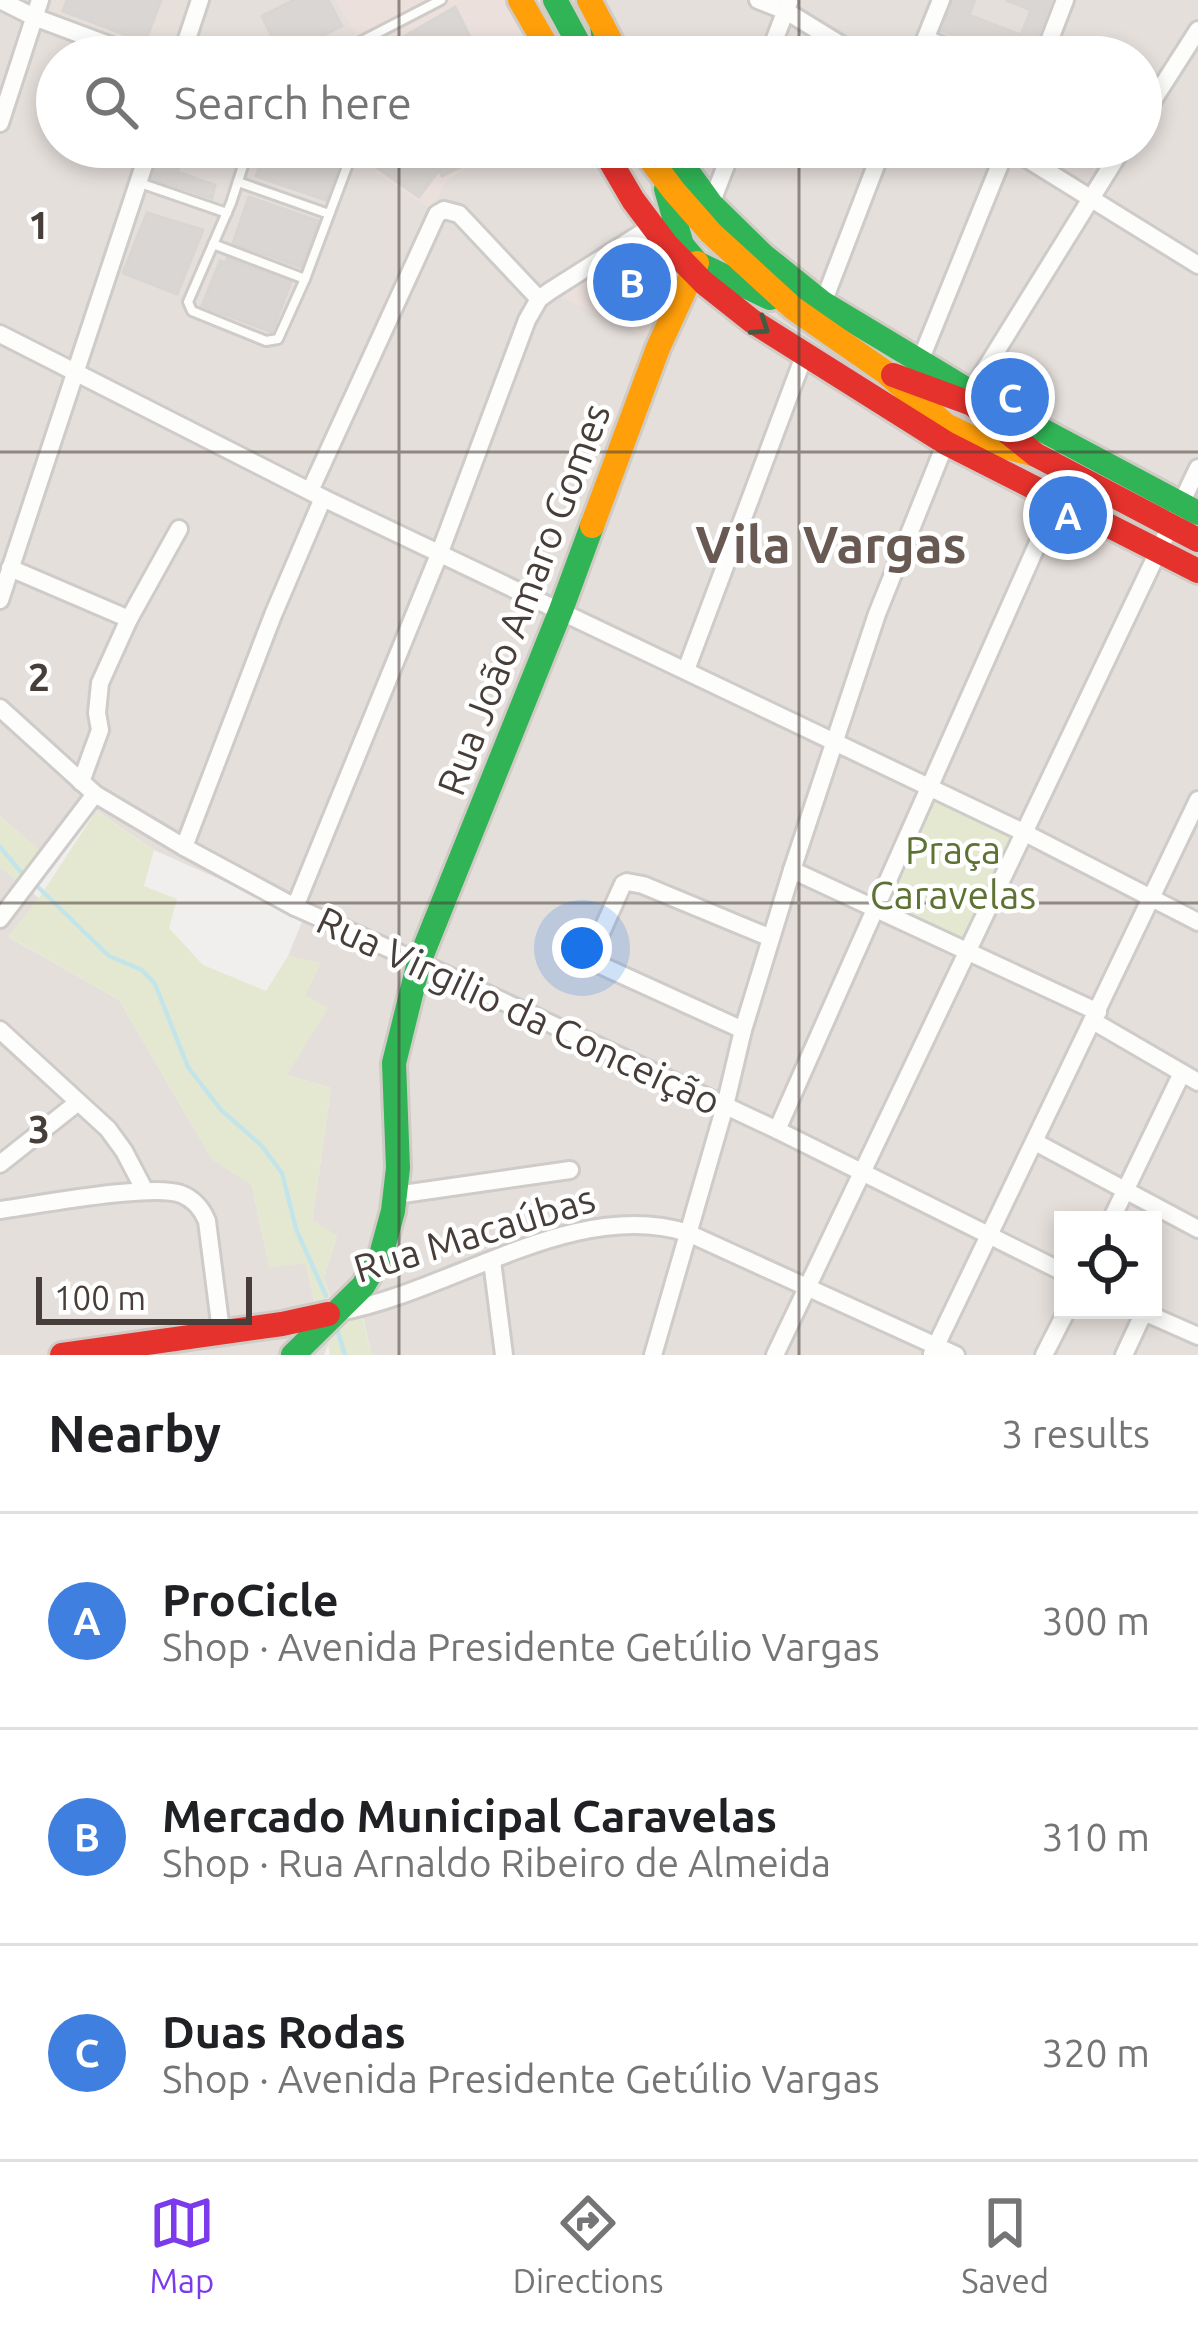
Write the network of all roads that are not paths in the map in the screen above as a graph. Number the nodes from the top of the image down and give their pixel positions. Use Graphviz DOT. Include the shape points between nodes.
graph roads {
  1 [pos="200,0"];
  2 [pos="441,0"];
  3 [pos="520,0"];
  4 [pos="554,0"];
  5 [pos="589,0"];
  6 [pos="758,0"];
  7 [pos="941,0"];
  8 [pos="1065,0"];
  9 [pos="0,1"];
  10 [pos="788,5"];
  11 [pos="37,8"];
  12 [pos="602,25"];
  13 [pos="1198,30"];
  14 [pos="96,36"];
  15 [pos="188,36"];
  16 [pos="372,36"];
  17 [pos="541,36"];
  18 [pos="574,36"];
  19 [pos="603,36"];
  20 [pos="608,36"];
  21 [pos="776,36"];
  22 [pos="832,36"];
  23 [pos="927,36"];
  24 [pos="1050,36"];
  25 [pos="1162,86"];
  26 [pos="0,124"];
  27 [pos="142,168"];
  28 [pos="242,168"];
  29 [pos="346,168"];
  30 [pos="615,168"];
  31 [pos="654,168"];
  32 [pos="682,168"];
  33 [pos="725,168"];
  34 [pos="875,168"];
  35 [pos="999,168"];
  36 [pos="1041,168"];
  37 [pos="1110,168"];
  38 [pos="663,181"];
  39 [pos="137,182"];
  40 [pos="238,182"];
  41 [pos="1090,199"];
  42 [pos="227,213"];
  43 [pos="329,214"];
  44 [pos="707,214"];
  45 [pos="651,227"];
  46 [pos="213,244"];
  47 [pos="705,263"];
  48 [pos="1198,265"];
  49 [pos="305,279"];
  50 [pos="539,299"];
  51 [pos="823,303"];
  52 [pos="0,334"];
  53 [pos="804,356"];
  54 [pos="920,362"];
  55 [pos="74,372"];
  56 [pos="886,372"];
  57 [pos="967,400"];
  58 [pos="950,431"];
  59 [pos="1036,455"];
  60 [pos="1198,468"];
  61 [pos="1069,473"];
  62 [pos="317,494"];
  63 [pos="1057,499"];
  64 [pos="1183,514"];
  65 [pos="179,529"];
  66 [pos="1198,540"];
  67 [pos="1158,550"];
  68 [pos="440,552"];
  69 [pos="10,568"];
  70 [pos="1198,571"];
  71 [pos="0,600"];
  72 [pos="561,610"];
  73 [pos="128,619"];
  74 [pos="686,670"];
  75 [pos="0,708"];
  76 [pos="835,741"];
  77 [pos="928,787"];
  78 [pos="88,788"];
  79 [pos="1198,800"];
  80 [pos="1023,832"];
  81 [pos="184,847"];
  82 [pos="792,870"];
  83 [pos="1153,897"];
  84 [pos="295,907"];
  85 [pos="876,909"];
  86 [pos="0,920"];
  87 [pos="1198,922"];
  88 [pos="771,938"];
  89 [pos="968,951"];
  90 [pos="419,962"];
  91 [pos="1095,1017"];
  92 [pos="0,1030"];
  93 [pos="743,1030"];
  94 [pos="1190,1078"];
  95 [pos="77,1103"];
  96 [pos="724,1106"];
  97 [pos="777,1130"];
  98 [pos="1035,1142"];
  99 [pos="0,1164"];
  100 [pos="570,1170"];
  101 [pos="863,1172"];
  102 [pos="1126,1190"];
  103 [pos="145,1191"];
  104 [pos="396,1195"];
  105 [pos="0,1210"];
  106 [pos="1116,1211"];
  107 [pos="1198,1229"];
  108 [pos="688,1233"];
  109 [pos="992,1235"];
  110 [pos="492,1261"];
  111 [pos="1054,1267"];
  112 [pos="807,1287"];
  113 [pos="336,1312"];
  114 [pos="1063,1319"];
  115 [pos="1138,1319"];
  116 [pos="1159,1319"];
  117 [pos="260,1326"];
  118 [pos="221,1331"];
  119 [pos="1198,1336"];
  120 [pos="126,1351"];
  121 [pos="934,1351"];
  122 [pos="62,1355"];
  123 [pos="290,1355"];
  124 [pos="504,1355"];
  125 [pos="653,1355"];
  126 [pos="775,1355"];
  127 [pos="956,1355"];
  128 [pos="1045,1355"];
  129 [pos="1124,1355"];
  1 -- 15 [label="street"];
  2 -- 16 [label="lane"];
  3 -- 17 [label="street"];
  4 -- 18 [label="street"];
  5 -- 12 [label="street"];
  6 -- 10 [label="street"];
  7 -- 23 [label="street"];
  8 -- 24 [label="street"];
  9 -- 11 [label="street"];
  10 -- 21 [label="street"];
  10 -- 22 [label="street"];
  11 -- 14 [label="street"];
  11 -- 26 [label="street"];
  12 -- 19 [label="street"];
  12 -- 20 [label="street"];
  13 -- 25 [label="street"];
  27 -- 39 [label="street"];
  28 -- 40 [label="lane"];
  29 -- 43 [label="lane"];
  30 -- 45 [label="street"];
  31 -- 38 [label="street"];
  32 -- 44 [label="street"];
  33 -- 44 [label="street"];
  34 -- 51 [label="street"];
  35 -- 54 [label="street"];
  36 -- 41 [label="street"];
  37 -- 41 [label="street"];
  38 -- 44 [label="street"];
  38 -- 47 [label="street"];
  39 -- 42 [label="lane"];
  39 -- 55 [label="street"];
  40 -- 42 [label="lane"];
  40 -- 43 [label="lane"];
  41 -- 48 [label="street"];
  41 -- 57 [label="street"];
  42 -- 46 [label="lane"];
  43 -- 49 [label="lane"];
  44 -- 47 [label="street"];
  44 -- 47 [label="street, Rua João Amaro Gomes" via="690,228"];
  44 -- 51 [label="street"];
  45 -- 47 [label="street" via="668,250"];
  45 -- 50 [label="street"];
  46 -- 49 [label="lane"];
  46 -- 49 [label="lane" via="190,293 192,311 266,340 278,339"];
  47 -- 53 [label="street, one-way" via="738,310"];
  47 -- 56 [label="street" via="795,309"];
  47 -- 72 [label="street, Rua João Amaro Gomes" via="658,348"];
  50 -- 62 [label="street" via="459,214 437,214"];
  50 -- 68 [label="street"];
  51 -- 54 [label="street"];
  52 -- 55 [label="street"];
  53 -- 58 [label="street"];
  53 -- 74 [label="street"];
  54 -- 57 [label="street"];
  55 -- 62 [label="street"];
  55 -- 69 [label="street"];
  56 -- 57 [label="street"];
  56 -- 58 [label="street"];
  57 -- 58 [label="street" via="979,425"];
  57 -- 58 [label="street" via="938,401"];
  57 -- 59 [label="street"];
  57 -- 64 [label="street"];
  58 -- 59 [label="street"];
  58 -- 63 [label="street"];
  58 -- 76 [label="street"];
  59 -- 61 [label="street"];
  60 -- 64 [label="street"];
  61 -- 63 [label="street"];
  61 -- 64 [label="street"];
  62 -- 68 [label="street"];
  62 -- 81 [label="street"];
  63 -- 67 [label="street"];
  63 -- 77 [label="street"];
  64 -- 66 [label="street"];
  64 -- 67 [label="street"];
  65 -- 73 [label="street"];
  67 -- 70 [label="street"];
  67 -- 80 [label="street"];
  68 -- 72 [label="street"];
  68 -- 84 [label="street"];
  69 -- 71 [label="street"];
  69 -- 73 [label="street"];
  72 -- 74 [label="street"];
  72 -- 90 [label="street, Rua João Amaro Gomes"];
  73 -- 78 [label="street" via="100,683"];
  74 -- 76 [label="street"];
  75 -- 78 [label="street, Rua Virgilio da Conceição"];
  76 -- 77 [label="street"];
  76 -- 82 [label="street"];
  77 -- 80 [label="street"];
  77 -- 85 [label="street"];
  78 -- 81 [label="street, Rua Virgilio da Conceição"];
  78 -- 86 [label="street"];
  79 -- 83 [label="street"];
  80 -- 83 [label="street"];
  80 -- 89 [label="street"];
  81 -- 84 [label="street, Rua Virgilio da Conceição"];
  82 -- 85 [label="street"];
  82 -- 88 [label="street"];
  83 -- 87 [label="street"];
  83 -- 91 [label="street"];
  84 -- 90 [label="street, Rua Virgilio da Conceição"];
  85 -- 89 [label="street"];
  85 -- 97 [label="street"];
  88 -- 93 [label="street"];
  88 -- 93 [label="street" via="627,882 596,944 600,965"];
  89 -- 91 [label="street"];
  89 -- 101 [label="street"];
  90 -- 96 [label="street, Rua Virgilio da Conceição"];
  90 -- 104 [label="street, Rua João Amaro Gomes" via="392,1082"];
  91 -- 94 [label="street"];
  91 -- 98 [label="street"];
  92 -- 95 [label="street"];
  93 -- 96 [label="street"];
  94 -- 102 [label="street"];
  95 -- 99 [label="street"];
  95 -- 103 [label="street" via="116,1139"];
  96 -- 97 [label="street, Rua Virgilio da Conceição"];
  96 -- 108 [label="street"];
  97 -- 101 [label="street, Rua Virgilio da Conceição"];
  98 -- 102 [label="street"];
  98 -- 109 [label="street"];
  100 -- 104 [label="street, Rua Macaúbas"];
  101 -- 109 [label="street, Rua Virgilio da Conceição"];
  101 -- 112 [label="street"];
  102 -- 106 [label="street"];
  102 -- 107 [label="street"];
  103 -- 105 [label="street"];
  103 -- 118 [label="street" via="184,1195 205,1214"];
  104 -- 113 [label="street, Rua João Amaro Gomes" via="370,1276"];
  108 -- 110 [label="street, Rua Macaúbas" via="616,1225"];
  108 -- 112 [label="street, Rua Macaúbas"];
  108 -- 125 [label="street"];
  109 -- 111 [label="street, Rua Virgilio da Conceição"];
  109 -- 121 [label="street"];
  110 -- 113 [label="street, Rua Macaúbas"];
  110 -- 124 [label="street"];
  112 -- 121 [label="street, Rua Macaúbas"];
  112 -- 126 [label="street"];
  113 -- 117 [label="street, Rua Macaúbas"];
  113 -- 123 [label="street, Rua João Amaro Gomes"];
  114 -- 128 [label="street"];
  115 -- 129 [label="street"];
  116 -- 119 [label="street"];
  117 -- 118 [label="street, Rua Macaúbas"];
  117 -- 123 [label="street"];
  118 -- 120 [label="street, Rua Macaúbas"];
  120 -- 122 [label="street, Rua Macaúbas"];
  121 -- 127 [label="street, Rua Macaúbas"];
}
